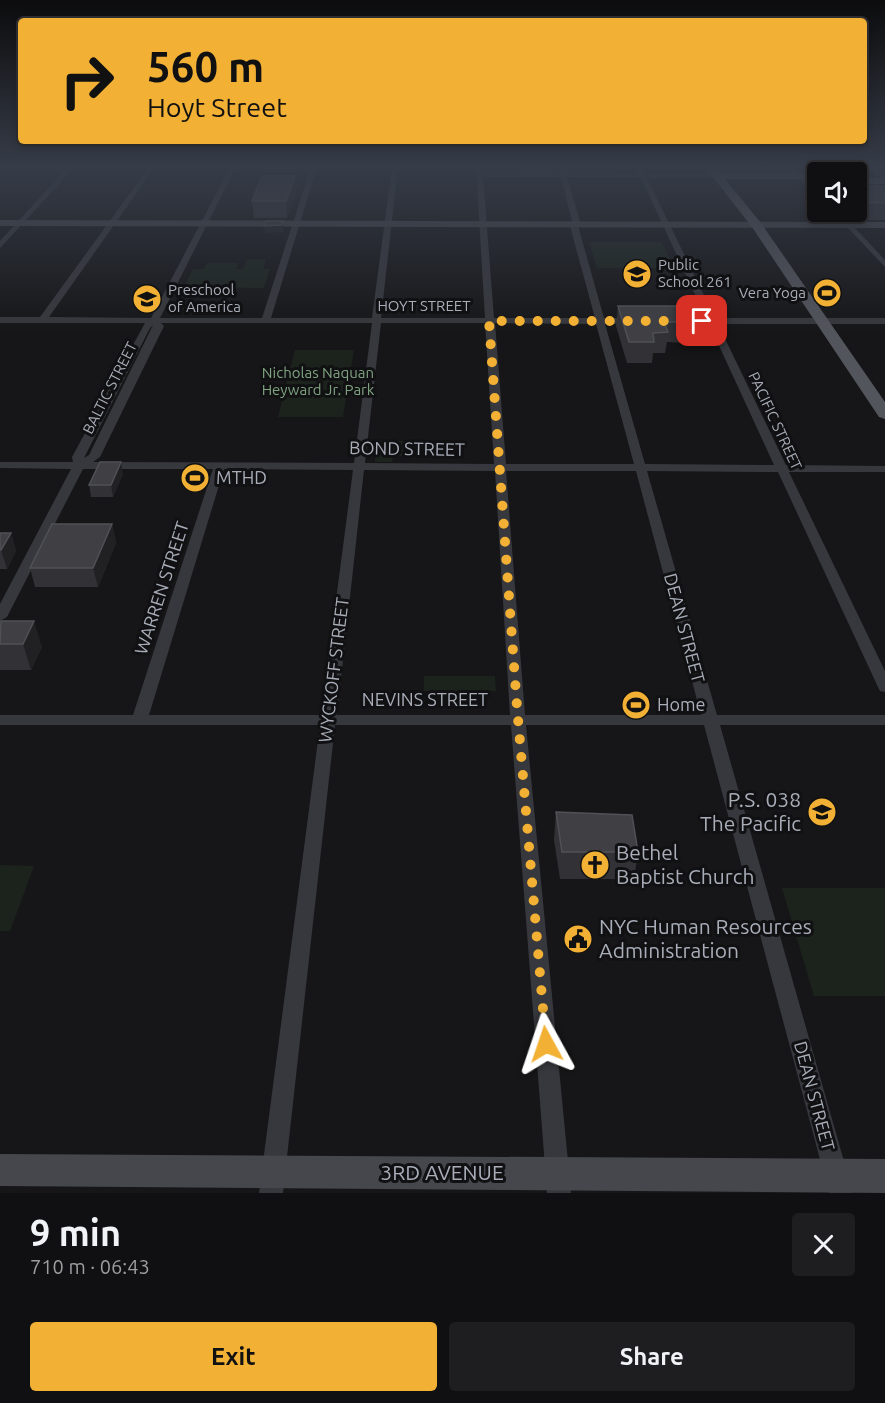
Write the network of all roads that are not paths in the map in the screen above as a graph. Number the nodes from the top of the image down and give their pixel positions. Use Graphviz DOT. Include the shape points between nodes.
graph roads {
  1 [pos="0,223"];
  2 [pos="21,223"];
  3 [pos="113,223"];
  4 [pos="204,223"];
  5 [pos="297,223"];
  6 [pos="388,223"];
  7 [pos="847,223"];
  8 [pos="482,224"];
  9 [pos="575,224"];
  10 [pos="665,224"];
  11 [pos="757,225"];
  12 [pos="850,225"];
  13 [pos="885,225"];
  14 [pos="0,246"];
  15 [pos="885,265"];
  16 [pos="0,320"];
  17 [pos="42,321"];
  18 [pos="154,321"];
  19 [pos="265,321"];
  20 [pos="376,321"];
  21 [pos="489,321"];
  22 [pos="600,321"];
  23 [pos="645,321"];
  24 [pos="656,321"];
  25 [pos="711,321"];
  26 [pos="822,321"];
  27 [pos="885,321"];
  28 [pos="885,414"];
  29 [pos="0,465"];
  30 [pos="79,465"];
  31 [pos="220,465"];
  32 [pos="358,466"];
  33 [pos="500,468"];
  34 [pos="640,468"];
  35 [pos="781,468"];
  36 [pos="885,469"];
  37 [pos="0,617"];
  38 [pos="885,687"];
  39 [pos="0,720"];
  40 [pos="328,720"];
  41 [pos="518,720"];
  42 [pos="710,720"];
  43 [pos="885,720"];
  44 [pos="139,721"];
  45 [pos="0,1170"];
  46 [pos="885,1176"];
  47 [pos="273,1183"];
  48 [pos="558,1183"];
  49 [pos="838,1184"];
  1 -- 2 [label="street"];
  2 -- 3 [label="street"];
  2 -- 14 [label="street"];
  3 -- 4 [label="street"];
  3 -- 17 [label="street"];
  4 -- 5 [label="street"];
  4 -- 18 [label="street, BALTIC STREET"];
  5 -- 6 [label="street"];
  5 -- 19 [label="street"];
  6 -- 8 [label="street"];
  6 -- 20 [label="street, WYCKOFF STREET"];
  7 -- 12 [label="street"];
  8 -- 9 [label="street"];
  8 -- 21 [label="street"];
  9 -- 10 [label="street"];
  9 -- 22 [label="street, DEAN STREET"];
  10 -- 11 [label="street"];
  10 -- 25 [label="street, PACIFIC STREET"];
  11 -- 12 [label="street"];
  11 -- 26 [label="main road"];
  12 -- 13 [label="street"];
  12 -- 15 [label="street"];
  16 -- 17 [label="street, HOYT STREET"];
  17 -- 18 [label="street, HOYT STREET"];
  18 -- 19 [label="street, HOYT STREET"];
  18 -- 30 [label="street, BALTIC STREET" via="159,326 94,457"];
  19 -- 20 [label="street, HOYT STREET"];
  20 -- 21 [label="street, HOYT STREET"];
  20 -- 32 [label="street, WYCKOFF STREET"];
  21 -- 22 [label="street, HOYT STREET"];
  21 -- 33 [label="street"];
  22 -- 23 [label="street, HOYT STREET"];
  22 -- 34 [label="street, DEAN STREET"];
  24 -- 25 [label="street"];
  25 -- 26 [label="street"];
  25 -- 35 [label="street, PACIFIC STREET"];
  26 -- 27 [label="street"];
  26 -- 28 [label="main road"];
  29 -- 30 [label="street, BOND STREET"];
  30 -- 31 [label="street, BOND STREET"];
  30 -- 37 [label="street, BALTIC STREET"];
  31 -- 32 [label="street, BOND STREET"];
  31 -- 44 [label="street, WARREN STREET"];
  32 -- 33 [label="street, BOND STREET"];
  32 -- 40 [label="street, WYCKOFF STREET"];
  33 -- 34 [label="street, BOND STREET"];
  33 -- 41 [label="street"];
  34 -- 35 [label="street, BOND STREET"];
  34 -- 42 [label="street, DEAN STREET"];
  35 -- 36 [label="street, BOND STREET"];
  35 -- 38 [label="street, PACIFIC STREET"];
  39 -- 44 [label="street, NEVINS STREET"];
  40 -- 41 [label="street, NEVINS STREET"];
  40 -- 44 [label="street, NEVINS STREET"];
  40 -- 47 [label="street, WYCKOFF STREET"];
  41 -- 42 [label="street, NEVINS STREET"];
  41 -- 48 [label="street"];
  42 -- 43 [label="street, NEVINS STREET"];
  42 -- 49 [label="street, DEAN STREET"];
  45 -- 47 [label="street, 3RD AVENUE"];
  46 -- 49 [label="street, 3RD AVENUE"];
  47 -- 48 [label="street, 3RD AVENUE"];
  48 -- 49 [label="street, 3RD AVENUE"];
}
